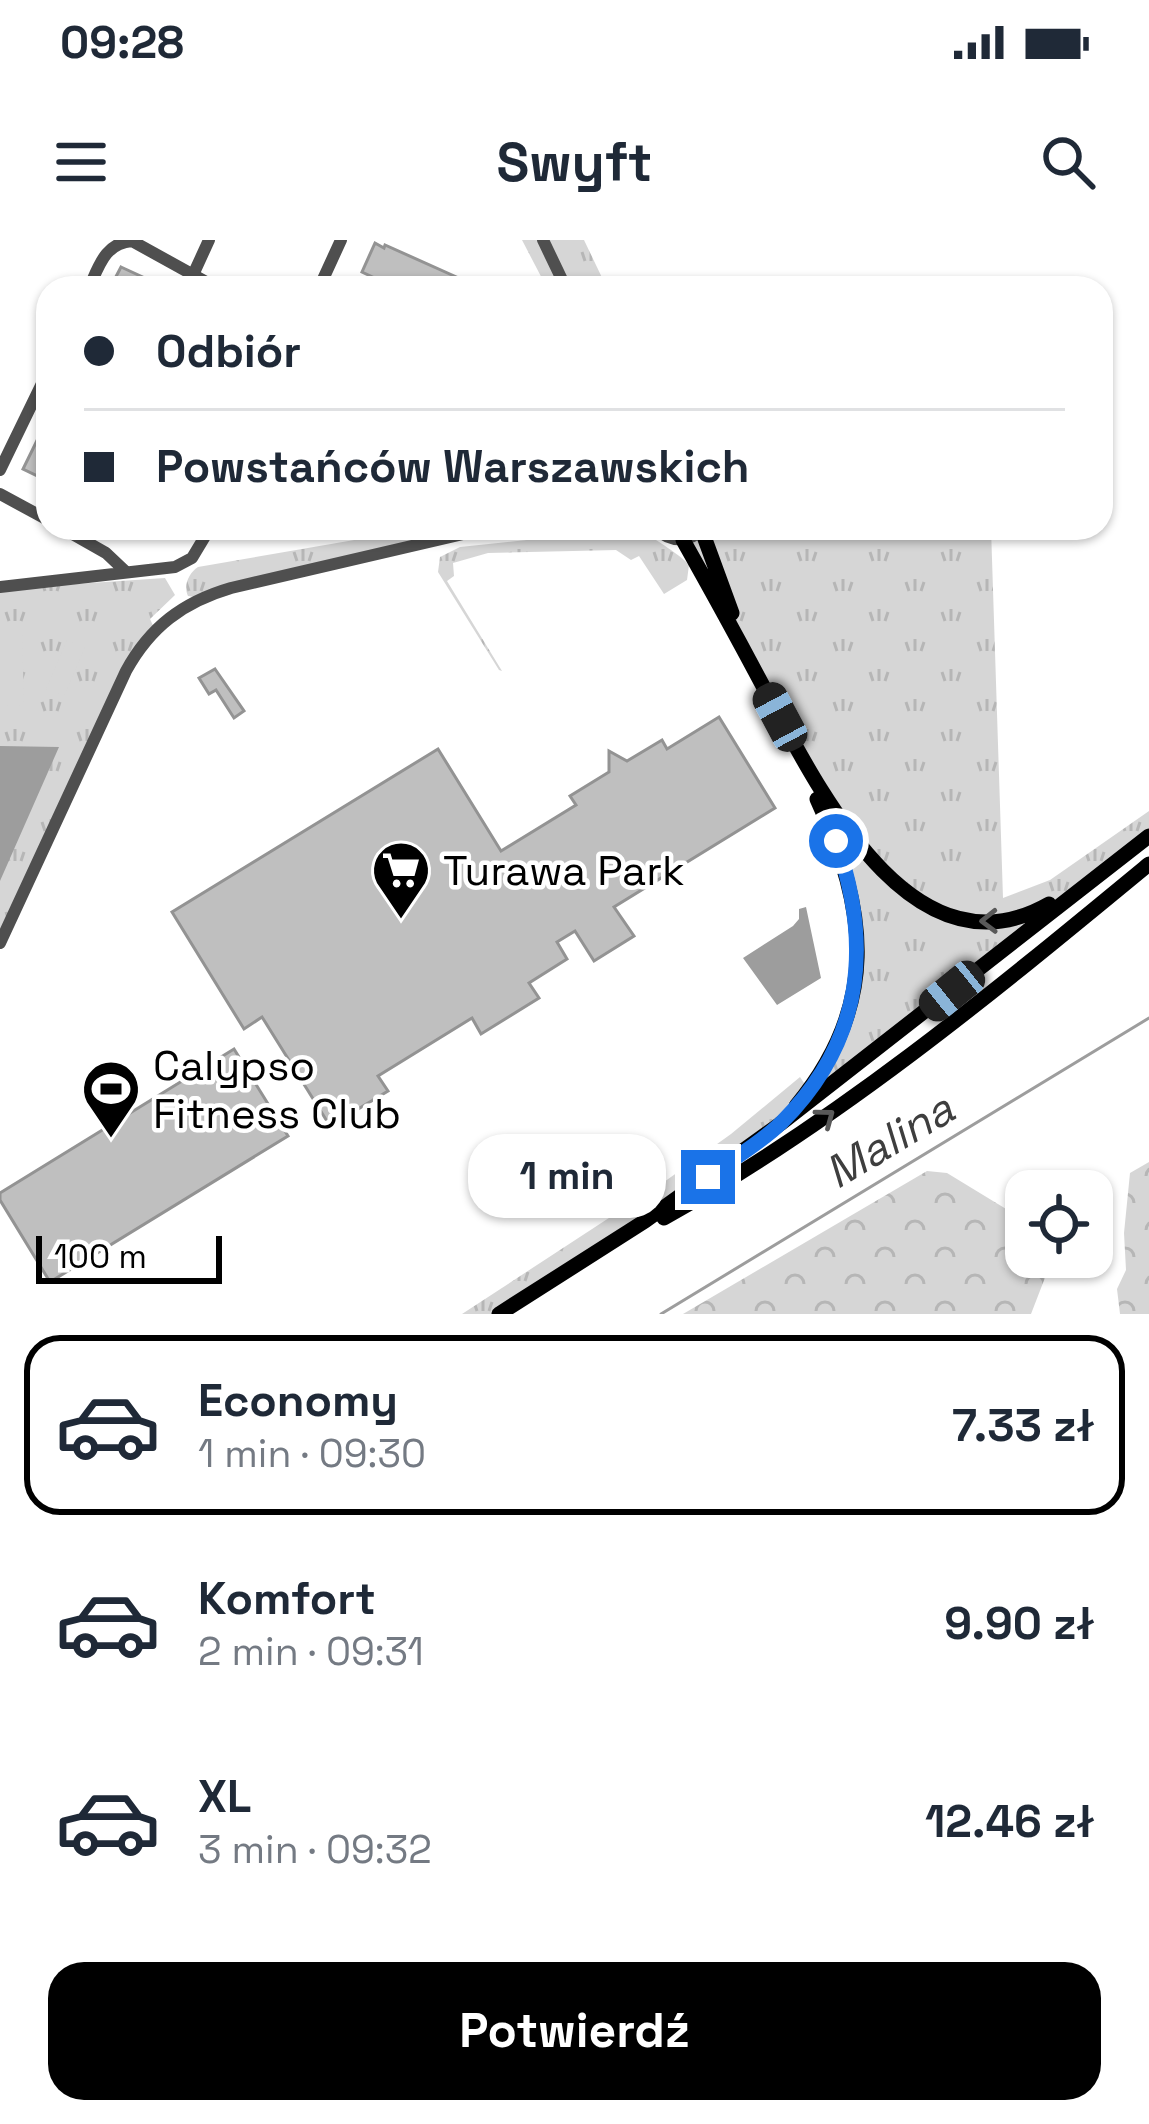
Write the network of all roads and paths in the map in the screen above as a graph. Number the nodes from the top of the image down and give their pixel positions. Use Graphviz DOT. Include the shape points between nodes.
graph roads {
  1 [pos="209,240"];
  2 [pos="341,240"];
  3 [pos="543,240"];
  4 [pos="193,275"];
  5 [pos="95,276"];
  6 [pos="324,276"];
  7 [pos="560,276"];
  8 [pos="36,396"];
  9 [pos="0,470"];
  10 [pos="0,494"];
  11 [pos="36,514"];
  12 [pos="83,540"];
  13 [pos="203,540"];
  14 [pos="437,540"];
  15 [pos="683,540"];
  16 [pos="707,540"];
  17 [pos="124,570"];
  18 [pos="0,587"];
  19 [pos="741,645"];
  20 [pos="806,768"];
  21 [pos="1149,836"];
  22 [pos="1124,854"];
  23 [pos="1149,864"];
  24 [pos="0,944"];
  25 [pos="780,1124"];
  26 [pos="582,1263"];
  27 [pos="499,1314"];
  1 -- 4 [label="street"];
  2 -- 6 [label="street"];
  3 -- 7 [label="street"];
  4 -- 5 [label="street" via="132,241 116,244"];
  8 -- 9 [label="street"];
  10 -- 11 [label="street"];
  12 -- 17 [label="street"];
  13 -- 17 [label="street" via="192,558 164,569"];
  14 -- 24 [label="street" via="231,588 167,618 126,671"];
  15 -- 19 [label="main road"];
  16 -- 19 [label="main road"];
  17 -- 18 [label="street"];
  19 -- 20 [label="main road"];
  22 -- 20 [label="main road, one-way" via="1036,911 999,922 958,920 891,878"];
  20 -- 25 [label="main road" via="847,875 856,974 843,1036"];
  21 -- 22 [label="main road"];
  22 -- 25 [label="main road"];
  26 -- 23 [label="main road, one-way" via="786,1146"];
  25 -- 26 [label="main road"];
  26 -- 27 [label="main road"];
}
